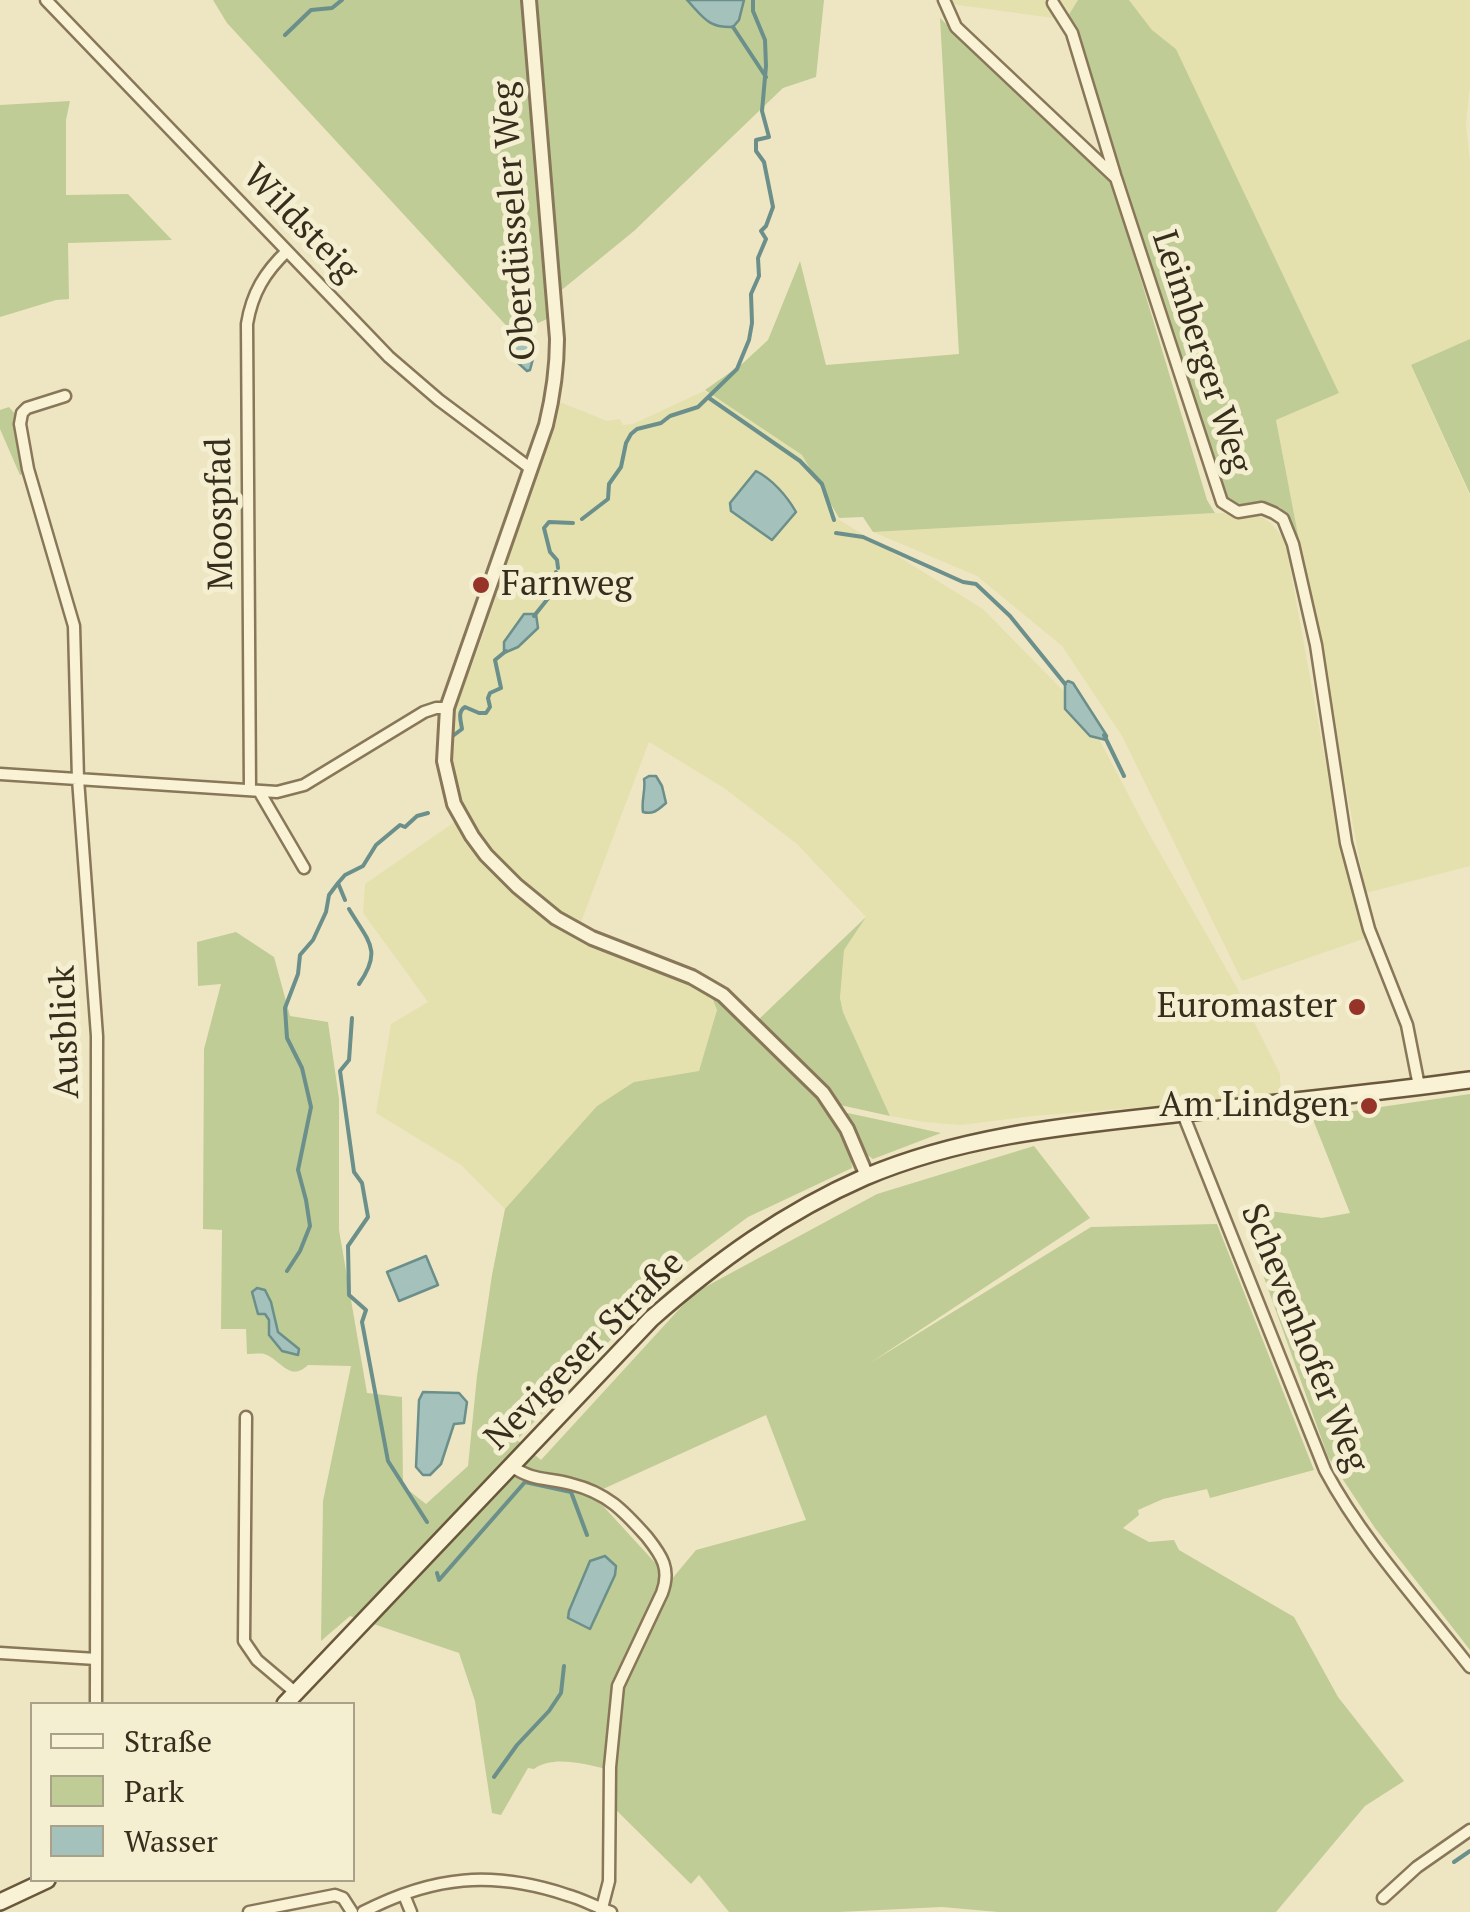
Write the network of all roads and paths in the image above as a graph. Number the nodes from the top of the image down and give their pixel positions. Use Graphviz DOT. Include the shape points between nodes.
graph roads {
  1 [pos="46,0"];
  2 [pos="528,0"];
  3 [pos="944,0"];
  4 [pos="1053,3"];
  5 [pos="1116,178"];
  6 [pos="287,251"];
  7 [pos="65,396"];
  8 [pos="530,468"];
  9 [pos="447,708"];
  10 [pos="0,774"];
  11 [pos="78,779"];
  12 [pos="255,791"];
  13 [pos="304,868"];
  14 [pos="1470,1080"];
  15 [pos="1419,1086"];
  16 [pos="1183,1114"];
  17 [pos="867,1176"];
  18 [pos="246,1417"];
  19 [pos="511,1466"];
  20 [pos="0,1653"];
  21 [pos="96,1660"];
  22 [pos="1470,1667"];
  23 [pos="291,1699"];
  24 [pos="96,1702"];
  25 [pos="1470,1830"];
  26 [pos="43,1882"];
  27 [pos="404,1895"];
  28 [pos="1382,1898"];
  29 [pos="0,1902"];
  30 [pos="605,1911"];
  31 [pos="249,1912"];
  32 [pos="352,1912"];
  33 [pos="363,1912"];
  34 [pos="411,1912"];
  1 -- 6 [label="street, Wildsteig"];
  2 -- 8 [label="street, Oberdüsseler Weg" via="557,339 553,396"];
  3 -- 5 [label="street, Leimberger Weg" via="956,27"];
  4 -- 5 [label="street" via="1072,34"];
  5 -- 15 [label="street, Leimberger Weg" via="1222,502 1238,512 1274,512 1293,544 1316,645 1346,843 1369,929 1407,1025"];
  6 -- 8 [label="street, Wildsteig" via="439,400"];
  6 -- 12 [label="street, Moospfad" via="260,282 247,324"];
  7 -- 11 [label="street, Ausblick" via="27,408 20,424 74,626"];
  8 -- 9 [label="street, Oberdüsseler Weg"];
  9 -- 12 [label="street" via="424,712 304,784"];
  9 -- 17 [label="street, Oberdüsseler Weg" via="449,788 486,854 556,918 723,995 823,1093"];
  10 -- 11 [label="street"];
  11 -- 12 [label="street"];
  11 -- 21 [label="street, Ausblick" via="97,1036"];
  12 -- 13 [label="street"];
  14 -- 15 [label="main road, Nevigeser Straße"];
  15 -- 16 [label="main road, Nevigeser Straße"];
  16 -- 17 [label="main road, Nevigeser Straße" via="957,1146"];
  16 -- 22 [label="street, Schevenhofer Weg" via="1336,1490"];
  17 -- 19 [label="main road, Nevigeser Straße" via="772,1225 694,1281"];
  18 -- 23 [label="street" via="244,1641"];
  19 -- 23 [label="main road, Nevigeser Straße"];
  19 -- 30 [label="street" via="612,1500 666,1566 662,1593 618,1686"];
  20 -- 21 [label="street"];
  21 -- 24 [label="street, Ausblick"];
  25 -- 28 [label="street"];
  26 -- 29 [label="main road"];
  27 -- 30 [label="street" via="456,1880 498,1880 568,1895"];
  27 -- 33 [label="street"];
  27 -- 34 [label="street"];
  31 -- 32 [label="street" via="335,1895"];
}
